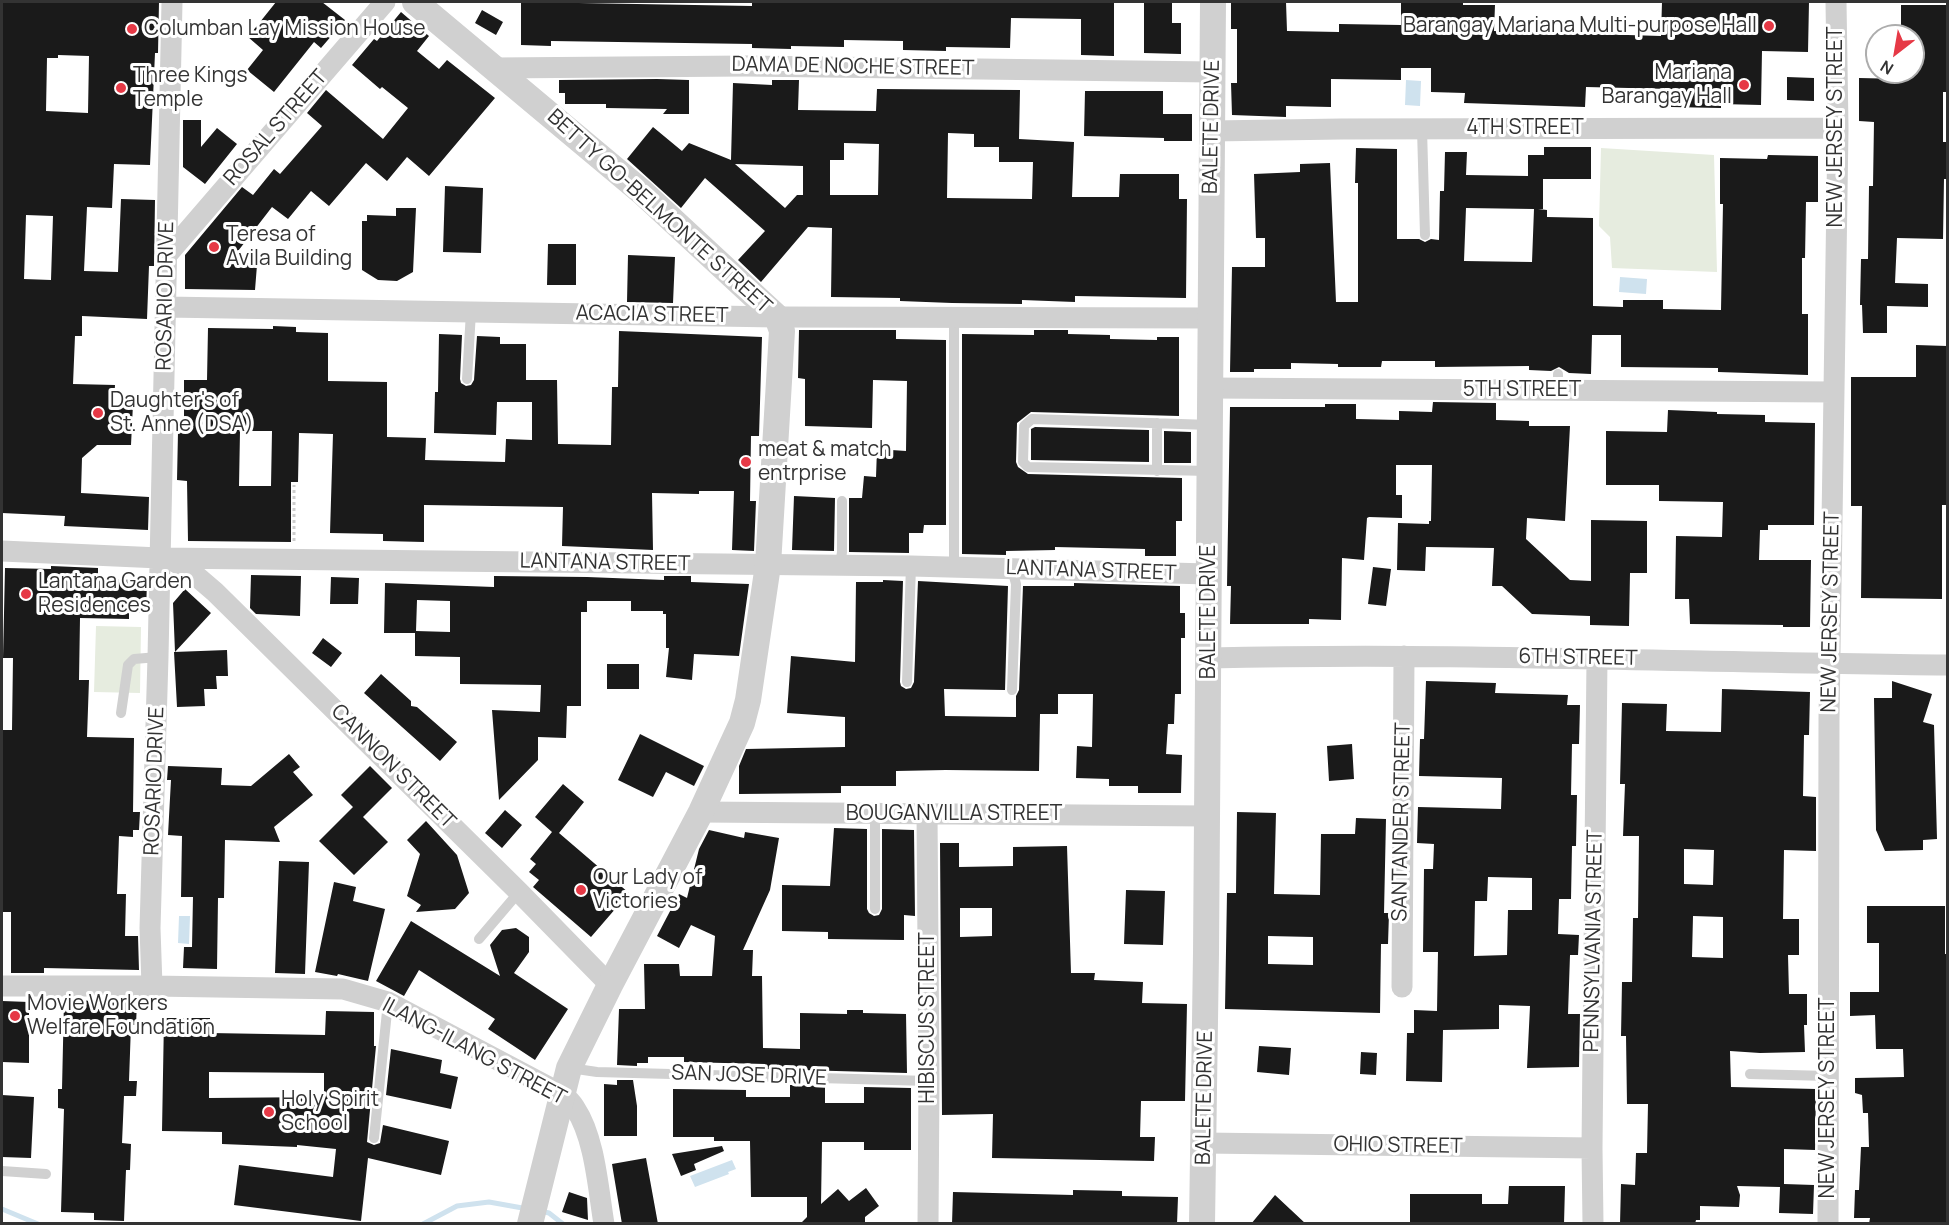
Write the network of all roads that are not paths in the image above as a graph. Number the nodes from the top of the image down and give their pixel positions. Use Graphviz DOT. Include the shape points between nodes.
graph roads {
  1 [pos="172,2"];
  2 [pos="385,2"];
  3 [pos="415,2"];
  4 [pos="1213,2"];
  5 [pos="1836,2"];
  6 [pos="495,68"];
  7 [pos="1212,72"];
  8 [pos="1838,128"];
  9 [pos="1422,129"];
  10 [pos="1212,131"];
  11 [pos="1425,235"];
  12 [pos="167,255"];
  13 [pos="166,308"];
  14 [pos="471,312"];
  15 [pos="777,317"];
  16 [pos="954,317"];
  17 [pos="1210,318"];
  18 [pos="467,379"];
  19 [pos="1210,388"];
  20 [pos="1834,392"];
  21 [pos="1157,423"];
  22 [pos="1210,425"];
  23 [pos="1157,471"];
  24 [pos="1209,471"];
  25 [pos="843,501"];
  26 [pos="2,551"];
  27 [pos="164,558"];
  28 [pos="768,565"];
  29 [pos="840,566"];
  30 [pos="911,566"];
  31 [pos="954,567"];
  32 [pos="1012,569"];
  33 [pos="1208,574"];
  34 [pos="1404,656"];
  35 [pos="158,657"];
  36 [pos="1209,658"];
  37 [pos="1597,658"];
  38 [pos="1831,664"];
  39 [pos="1947,665"];
  40 [pos="908,682"];
  41 [pos="1012,690"];
  42 [pos="121,713"];
  43 [pos="701,812"];
  44 [pos="875,813"];
  45 [pos="927,813"];
  46 [pos="1207,816"];
  47 [pos="519,892"];
  48 [pos="874,909"];
  49 [pos="479,939"];
  50 [pos="610,985"];
  51 [pos="2,986"];
  52 [pos="1402,987"];
  53 [pos="151,997"];
  54 [pos="388,1002"];
  55 [pos="569,1068"];
  56 [pos="1749,1074"];
  57 [pos="1828,1076"];
  58 [pos="929,1081"];
  59 [pos="562,1094"];
  60 [pos="374,1138"];
  61 [pos="1204,1143"];
  62 [pos="1592,1148"];
  63 [pos="2,1171"];
  64 [pos="46,1174"];
  65 [pos="532,1213"];
  66 [pos="603,1224"];
  67 [pos="928,1224"];
  68 [pos="1202,1224"];
  69 [pos="1593,1224"];
  70 [pos="1828,1224"];
  1 -- 12 [label="street, ROSARIO DRIVE"];
  2 -- 12 [label="street, ROSAL STREET"];
  3 -- 6 [label="street, BETTY GO-BELMONTE STREET"];
  4 -- 7 [label="street, BALETE DRIVE"];
  5 -- 8 [label="street, NEW JERSEY STREET"];
  6 -- 7 [label="street, DAMA DE NOCHE STREET" via="764,66"];
  6 -- 15 [label="street, BETTY GO-BELMONTE STREET" via="642,192"];
  7 -- 10 [label="street, BALETE DRIVE"];
  8 -- 9 [label="street, 4TH STREET"];
  8 -- 20 [label="street, NEW JERSEY STREET"];
  9 -- 10 [label="street, 4TH STREET"];
  9 -- 11 [label="lane"];
  10 -- 17 [label="street, BALETE DRIVE"];
  12 -- 13 [label="street, ROSARIO DRIVE"];
  13 -- 14 [label="street, ACACIA STREET"];
  13 -- 27 [label="street, ROSARIO DRIVE"];
  14 -- 15 [label="street, ACACIA STREET"];
  14 -- 18 [label="lane"];
  15 -- 16 [label="street, ACACIA STREET"];
  15 -- 28 [label="street, BETTY GO-BELMONTE STREET" via="782,331"];
  16 -- 17 [label="street, ACACIA STREET"];
  16 -- 31 [label="lane"];
  17 -- 19 [label="street, BALETE DRIVE"];
  19 -- 20 [label="street, 5TH STREET" via="1558,382"];
  19 -- 22 [label="street, BALETE DRIVE"];
  20 -- 38 [label="street, NEW JERSEY STREET"];
  21 -- 22 [label="lane"];
  21 -- 23 [label="lane"];
  21 -- 23 [label="lane" via="1032,419 1024,426 1023,462 1028,467"];
  22 -- 24 [label="street, BALETE DRIVE"];
  23 -- 24 [label="lane"];
  24 -- 33 [label="street, BALETE DRIVE"];
  25 -- 29 [label="lane"];
  26 -- 27 [label="street, LANTANA STREET"];
  27 -- 28 [label="street, LANTANA STREET"];
  27 -- 35 [label="street, ROSARIO DRIVE"];
  27 -- 47 [label="street, CANNON STREET" via="194,574 214,592"];
  28 -- 29 [label="street, LANTANA STREET"];
  28 -- 43 [label="street, BETTY GO-BELMONTE STREET" via="742,723"];
  29 -- 30 [label="street, LANTANA STREET"];
  30 -- 31 [label="street, LANTANA STREET"];
  30 -- 40 [label="lane"];
  31 -- 32 [label="street, LANTANA STREET"];
  32 -- 33 [label="street, LANTANA STREET"];
  32 -- 41 [label="lane" via="1016,584"];
  33 -- 36 [label="street, BALETE DRIVE"];
  34 -- 36 [label="street, 6TH STREET"];
  34 -- 37 [label="street, 6TH STREET"];
  34 -- 52 [label="street, SANTANDER STREET"];
  35 -- 42 [label="lane" via="134,659 128,665"];
  35 -- 53 [label="street, ROSARIO DRIVE" via="146,928"];
  36 -- 46 [label="street, BALETE DRIVE"];
  37 -- 38 [label="street, 6TH STREET"];
  37 -- 62 [label="street, PENNSYLVANIA STREET"];
  38 -- 39 [label="street, 6TH STREET"];
  38 -- 57 [label="street, NEW JERSEY STREET"];
  43 -- 44 [label="street, BOUGANVILLA STREET"];
  43 -- 50 [label="street, BETTY GO-BELMONTE STREET"];
  44 -- 45 [label="street, BOUGANVILLA STREET"];
  44 -- 48 [label="lane"];
  45 -- 46 [label="street, BOUGANVILLA STREET"];
  45 -- 58 [label="street, HIBISCUS STREET"];
  46 -- 61 [label="street, BALETE DRIVE"];
  47 -- 49 [label="lane"];
  47 -- 50 [label="street, CANNON STREET"];
  50 -- 55 [label="street, BETTY GO-BELMONTE STREET"];
  51 -- 53 [label="street, ILANG-ILANG STREET"];
  53 -- 54 [label="street, ILANG-ILANG STREET" via="343,989"];
  54 -- 59 [label="street, ILANG-ILANG STREET"];
  54 -- 60 [label="lane"];
  55 -- 58 [label="lane, SAN JOSE DRIVE"];
  55 -- 59 [label="street, BETTY GO-BELMONTE STREET"];
  56 -- 57 [label="lane"];
  57 -- 70 [label="street, NEW JERSEY STREET"];
  58 -- 67 [label="street, HIBISCUS STREET"];
  59 -- 65 [label="street, BETTY GO-BELMONTE STREET"];
  59 -- 66 [label="street, ILANG-ILANG STREET" via="575,1107 585,1128"];
  61 -- 62 [label="street, OHIO STREET"];
  61 -- 68 [label="street, BALETE DRIVE"];
  62 -- 69 [label="street, PENNSYLVANIA STREET"];
  63 -- 64 [label="lane"];
}
